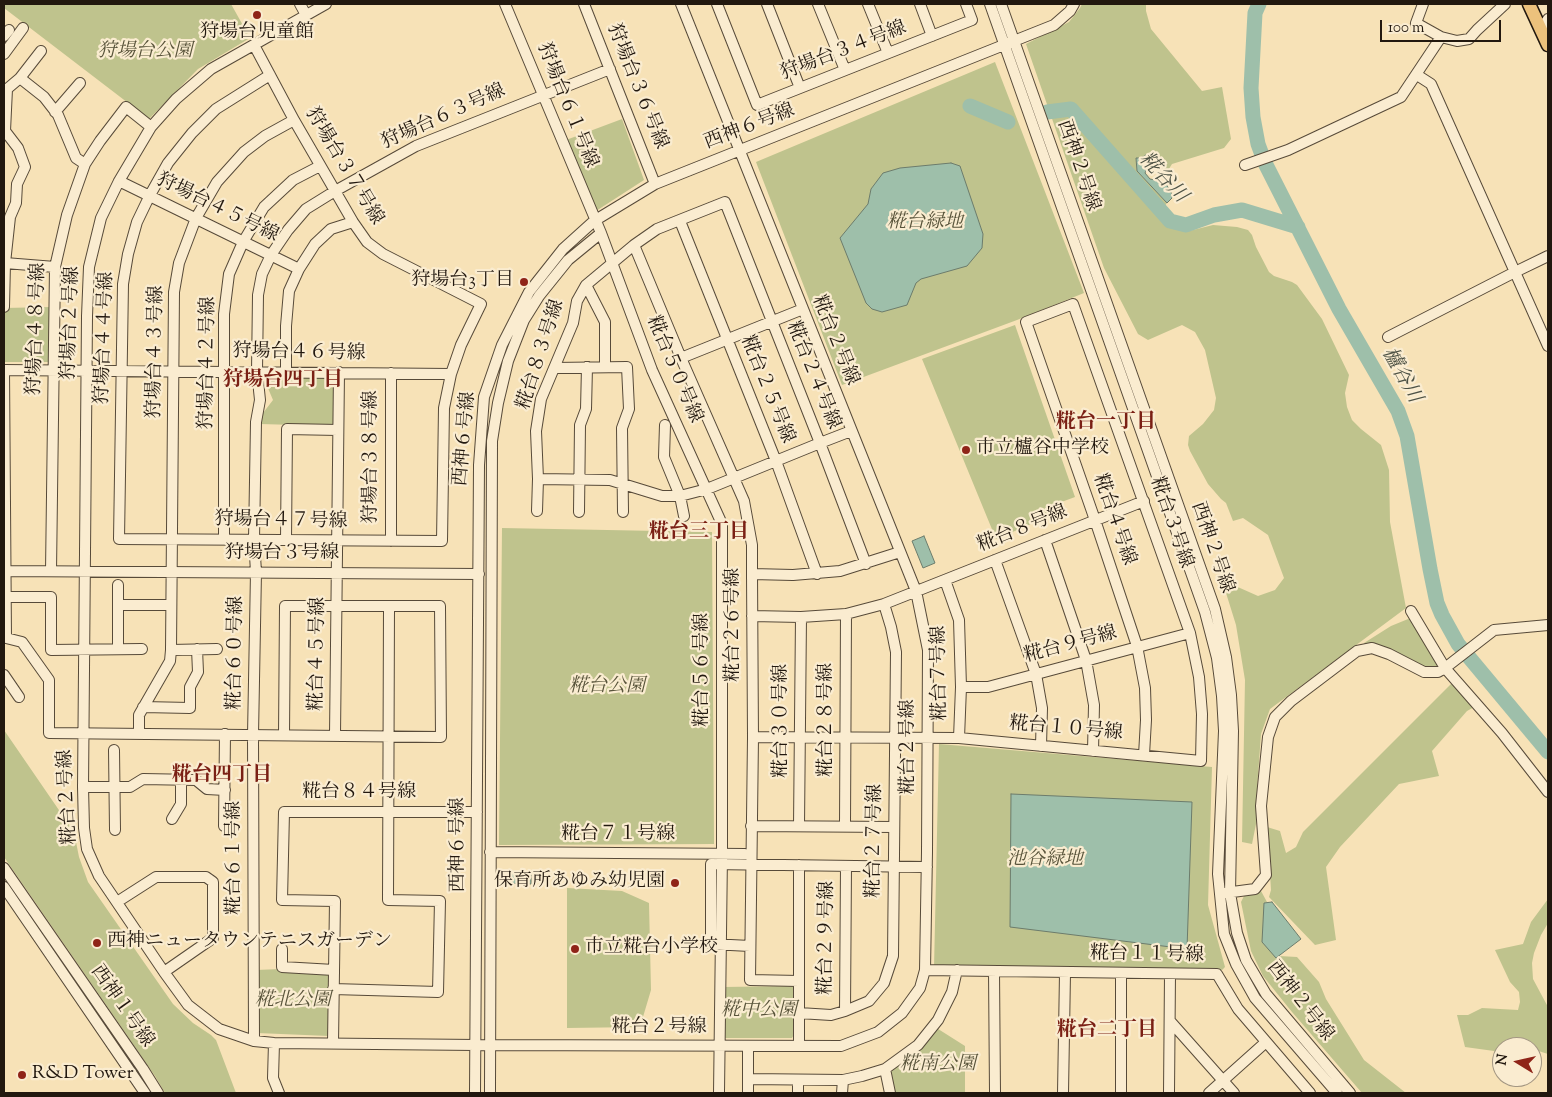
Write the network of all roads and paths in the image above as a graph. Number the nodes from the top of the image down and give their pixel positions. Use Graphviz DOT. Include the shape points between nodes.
graph roads {
  1 [pos="300,4"];
  2 [pos="326,4"];
  3 [pos="505,4"];
  4 [pos="584,4"];
  5 [pos="682,4"];
  6 [pos="717,4"];
  7 [pos="767,4"];
  8 [pos="818,4"];
  9 [pos="868,4"];
  10 [pos="920,4"];
  11 [pos="966,4"];
  12 [pos="990,4"];
  13 [pos="1001,4"];
  14 [pos="1074,4"];
  15 [pos="1423,4"];
  16 [pos="1505,4"];
  17 [pos="1529,4"];
  18 [pos="306,15"];
  19 [pos="1545,24"];
  20 [pos="24,28"];
  21 [pos="932,36"];
  22 [pos="1441,37"];
  23 [pos="1010,43"];
  24 [pos="254,45"];
  25 [pos="1548,45"];
  26 [pos="41,51"];
  27 [pos="888,53"];
  28 [pos="4,54"];
  29 [pos="610,69"];
  30 [pos="845,70"];
  31 [pos="270,74"];
  32 [pos="1416,75"];
  33 [pos="20,78"];
  34 [pos="80,83"];
  35 [pos="800,88"];
  36 [pos="543,94"];
  37 [pos="55,112"];
  38 [pos="294,120"];
  39 [pos="151,127"];
  40 [pos="741,151"];
  41 [pos="86,164"];
  42 [pos="1245,165"];
  43 [pos="320,166"];
  44 [pos="119,181"];
  45 [pos="655,184"];
  46 [pos="335,191"];
  47 [pos="150,195"];
  48 [pos="725,202"];
  49 [pos="196,218"];
  50 [pos="594,221"];
  51 [pos="680,221"];
  52 [pos="353,222"];
  53 [pos="600,233"];
  54 [pos="243,242"];
  55 [pos="634,245"];
  56 [pos="271,255"];
  57 [pos="1548,256"];
  58 [pos="612,262"];
  59 [pos="5,263"];
  60 [pos="55,267"];
  61 [pos="299,269"];
  62 [pos="1515,272"];
  63 [pos="586,285"];
  64 [pos="1073,304"];
  65 [pos="4,307"];
  66 [pos="803,309"];
  67 [pos="772,322"];
  68 [pos="1388,337"];
  69 [pos="726,340"];
  70 [pos="1548,346"];
  71 [pos="681,358"];
  72 [pos="587,367"];
  73 [pos="605,367"];
  74 [pos="554,368"];
  75 [pos="4,370"];
  76 [pos="53,370"];
  77 [pos="86,370"];
  78 [pos="173,370"];
  79 [pos="121,371"];
  80 [pos="225,371"];
  81 [pos="257,371"];
  82 [pos="286,372"];
  83 [pos="339,372"];
  84 [pos="390,373"];
  85 [pos="451,374"];
  86 [pos="665,425"];
  87 [pos="338,430"];
  88 [pos="851,431"];
  89 [pos="820,443"];
  90 [pos="776,461"];
  91 [pos="734,478"];
  92 [pos="538,479"];
  93 [pos="579,479"];
  94 [pos="622,484"];
  95 [pos="706,489"];
  96 [pos="680,496"];
  97 [pos="1144,501"];
  98 [pos="536,511"];
  99 [pos="579,512"];
  100 [pos="622,512"];
  101 [pos="684,516"];
  102 [pos="1095,520"];
  103 [pos="119,539"];
  104 [pos="172,539"];
  105 [pos="224,539"];
  106 [pos="254,539"];
  107 [pos="286,540"];
  108 [pos="337,540"];
  109 [pos="1045,540"];
  110 [pos="391,541"];
  111 [pos="442,541"];
  112 [pos="900,552"];
  113 [pos="996,560"];
  114 [pos="866,564"];
  115 [pos="85,570"];
  116 [pos="4,571"];
  117 [pos="51,571"];
  118 [pos="172,571"];
  119 [pos="256,572"];
  120 [pos="337,572"];
  121 [pos="479,574"];
  122 [pos="752,574"];
  123 [pos="817,574"];
  124 [pos="945,580"];
  125 [pos="118,585"];
  126 [pos="916,591"];
  127 [pos="5,597"];
  128 [pos="118,604"];
  129 [pos="884,604"];
  130 [pos="171,605"];
  131 [pos="337,606"];
  132 [pos="389,606"];
  133 [pos="1411,611"];
  134 [pos="846,614"];
  135 [pos="752,616"];
  136 [pos="801,617"];
  137 [pos="1548,625"];
  138 [pos="1190,633"];
  139 [pos="5,639"];
  140 [pos="1137,646"];
  141 [pos="85,649"];
  142 [pos="118,649"];
  143 [pos="142,649"];
  144 [pos="197,649"];
  145 [pos="218,649"];
  146 [pos="171,650"];
  147 [pos="1086,660"];
  148 [pos="1446,668"];
  149 [pos="1036,674"];
  150 [pos="4,675"];
  151 [pos="961,687"];
  152 [pos="19,697"];
  153 [pos="143,707"];
  154 [pos="84,734"];
  155 [pos="138,734"];
  156 [pos="225,734"];
  157 [pos="252,735"];
  158 [pos="284,735"];
  159 [pos="336,735"];
  160 [pos="388,736"];
  161 [pos="753,737"];
  162 [pos="800,738"];
  163 [pos="846,738"];
  164 [pos="895,738"];
  165 [pos="928,738"];
  166 [pos="959,738"];
  167 [pos="1041,746"];
  168 [pos="114,750"];
  169 [pos="1093,751"];
  170 [pos="1144,755"];
  171 [pos="1201,761"];
  172 [pos="181,780"];
  173 [pos="83,787"];
  174 [pos="113,787"];
  175 [pos="224,790"];
  176 [pos="1548,792"];
  177 [pos="389,812"];
  178 [pos="477,812"];
  179 [pos="172,819"];
  180 [pos="224,826"];
  181 [pos="751,826"];
  182 [pos="800,826"];
  183 [pos="845,826"];
  184 [pos="894,827"];
  185 [pos="115,830"];
  186 [pos="490,852"];
  187 [pos="745,854"];
  188 [pos="722,859"];
  189 [pos="750,865"];
  190 [pos="799,865"];
  191 [pos="846,866"];
  192 [pos="893,866"];
  193 [pos="927,867"];
  194 [pos="4,868"];
  195 [pos="4,887"];
  196 [pos="1225,893"];
  197 [pos="117,902"];
  198 [pos="721,945"];
  199 [pos="750,946"];
  200 [pos="282,949"];
  201 [pos="334,970"];
  202 [pos="925,970"];
  203 [pos="957,970"];
  204 [pos="994,971"];
  205 [pos="164,972"];
  206 [pos="1065,973"];
  207 [pos="1121,974"];
  208 [pos="1170,974"];
  209 [pos="798,981"];
  210 [pos="333,989"];
  211 [pos="845,1012"];
  212 [pos="799,1013"];
  213 [pos="1170,1021"];
  214 [pos="254,1042"];
  215 [pos="1266,1042"];
  216 [pos="274,1043"];
  217 [pos="334,1044"];
  218 [pos="476,1045"];
  219 [pos="490,1045"];
  220 [pos="748,1046"];
  221 [pos="799,1046"];
  222 [pos="720,1047"];
  223 [pos="885,1069"];
  224 [pos="748,1079"];
  225 [pos="798,1080"];
  226 [pos="842,1080"];
  227 [pos="1223,1080"];
  228 [pos="145,1093"];
  229 [pos="158,1093"];
  230 [pos="279,1093"];
  231 [pos="475,1093"];
  232 [pos="490,1093"];
  233 [pos="719,1093"];
  234 [pos="748,1093"];
  235 [pos="798,1093"];
  236 [pos="842,1093"];
  237 [pos="890,1093"];
  238 [pos="995,1093"];
  239 [pos="1063,1093"];
  240 [pos="1121,1093"];
  241 [pos="1169,1093"];
  242 [pos="1208,1093"];
  243 [pos="1234,1093"];
  244 [pos="1310,1093"];
  245 [pos="1337,1093"];
  246 [pos="1350,1093"];
  1 -- 18 [label="street"];
  2 -- 18 [label="street, 狩場台２号線"];
  3 -- 36 [label="street, 狩場台６１号線"];
  4 -- 29 [label="street, 狩場台３６号線"];
  5 -- 40 [label="street, 糀台２号線"];
  6 -- 35 [label="street, 狩場台３４号線" via="757,105"];
  7 -- 35 [label="street"];
  8 -- 30 [label="street"];
  9 -- 27 [label="street"];
  10 -- 21 [label="street"];
  11 -- 21 [label="street, 狩場台３４号線" via="972,20"];
  12 -- 23 [label="street, 西神２号線"];
  13 -- 23 [label="street, 西神２号線"];
  14 -- 23 [label="street, 西神６号線" via="1054,25"];
  15 -- 22 [label="street" via="1416,24"];
  16 -- 22 [label="street" via="1470,39 1457,41"];
  17 -- 19 [label="main road"];
  18 -- 24 [label="street, 狩場台２号線"];
  19 -- 25 [label="main road"];
  20 -- 28 [label="street"];
  21 -- 27 [label="street, 狩場台３４号線"];
  22 -- 32 [label="street"];
  23 -- 40 [label="street, 西神６号線"];
  23 -- 196 [label="street, 西神２号線" via="1217,619 1232,695"];
  24 -- 31 [label="street, 狩場台３７号線"];
  24 -- 39 [label="street, 狩場台２号線" via="211,69 176,99"];
  26 -- 33 [label="street"];
  27 -- 30 [label="street, 狩場台３４号線"];
  29 -- 36 [label="street, 狩場台６３号線"];
  29 -- 45 [label="street, 狩場台３６号線"];
  30 -- 35 [label="street, 狩場台３４号線"];
  31 -- 38 [label="street, 狩場台３７号線"];
  31 -- 47 [label="street, 狩場台４４号線" via="216,110 192,133 168,163"];
  32 -- 42 [label="street" via="1401,96 1288,150"];
  32 -- 62 [label="street" via="1432,84"];
  33 -- 37 [label="street"];
  33 -- 59 [label="street" via="7,89 5,131 18,148 25,167 17,184 16,203 10,217"];
  34 -- 37 [label="street"];
  36 -- 46 [label="street, 狩場台６３号線" via="416,146"];
  36 -- 50 [label="street, 狩場台６１号線"];
  37 -- 41 [label="street" via="76,158"];
  38 -- 43 [label="street, 狩場台３７号線"];
  38 -- 49 [label="street, 狩場台４３号線" via="244,152 217,182"];
  39 -- 41 [label="street, 狩場台４８号線" via="126,108"];
  39 -- 44 [label="street, 狩場台２号線"];
  40 -- 45 [label="street, 西神６号線"];
  40 -- 66 [label="street, 糀台２号線"];
  41 -- 60 [label="street, 狩場台４８号線" via="67,214"];
  43 -- 46 [label="street, 狩場台３７号線"];
  43 -- 54 [label="street, 狩場台４２号線" via="293,180 264,207"];
  44 -- 47 [label="street, 狩場台４５号線"];
  44 -- 77 [label="street, 狩場台２号線" via="101,218 89,267"];
  45 -- 50 [label="street, 西神６号線"];
  46 -- 52 [label="street, 狩場台３７号線"];
  46 -- 56 [label="street, 狩場台６３号線" via="306,209"];
  47 -- 49 [label="street, 狩場台４５号線"];
  47 -- 79 [label="street, 狩場台４４号線" via="137,222 122,284"];
  48 -- 51 [label="street, 糀台８３号線"];
  48 -- 67 [label="street, 糀台２４号線"];
  49 -- 54 [label="street, 狩場台４５号線"];
  49 -- 78 [label="street, 狩場台４３号線" via="179,263 174,292"];
  50 -- 53 [label="street, 狩場台６１号線"];
  50 -- 121 [label="street, 西神６号線" via="563,249 529,292 502,345 484,396 478,465"];
  51 -- 55 [label="street, 糀台８３号線" via="657,230"];
  51 -- 69 [label="street, 糀台２５号線"];
  52 -- 61 [label="street" via="330,229 315,244"];
  52 -- 85 [label="street, 狩場台３７号線" via="367,242 383,254 481,304 460,345"];
  53 -- 58 [label="street, 糀台５０号線"];
  53 -- 186 [label="street" via="568,260 524,320 508,361 498,404 492,441"];
  54 -- 56 [label="street, 狩場台４５号線"];
  54 -- 80 [label="street, 狩場台４２号線" via="229,274 224,314"];
  55 -- 58 [label="street, 糀台８３号線"];
  55 -- 71 [label="street, 糀台２６号線"];
  56 -- 61 [label="street, 狩場台４５号線"];
  56 -- 81 [label="street, 狩場台６３号線" via="262,274 258,295"];
  57 -- 62 [label="street"];
  58 -- 63 [label="street, 糀台８３号線"];
  58 -- 95 [label="street, 糀台５０号線" via="652,370"];
  59 -- 60 [label="street"];
  59 -- 65 [label="street"];
  60 -- 76 [label="street, 狩場台４８号線"];
  61 -- 82 [label="street" via="289,291"];
  62 -- 68 [label="street"];
  62 -- 70 [label="street"];
  63 -- 73 [label="street" via="605,322"];
  63 -- 74 [label="street, 糀台８３号線" via="577,301"];
  64 -- 97 [label="street, 糀台３号線"];
  64 -- 102 [label="street, 糀台４号線" via="1026,322"];
  66 -- 67 [label="street"];
  66 -- 88 [label="street, 糀台２号線"];
  67 -- 69 [label="street"];
  67 -- 89 [label="street, 糀台２４号線"];
  69 -- 71 [label="street"];
  69 -- 90 [label="street, 糀台２５号線"];
  71 -- 91 [label="street, 糀台２６号線"];
  72 -- 73 [label="street"];
  72 -- 74 [label="street"];
  72 -- 93 [label="street" via="586,410 580,425"];
  73 -- 94 [label="street" via="627,368 629,409 622,428"];
  74 -- 92 [label="street, 糀台８３号線" via="541,399 536,431"];
  75 -- 76 [label="street, 狩場台４６号線"];
  75 -- 116 [label="street"];
  76 -- 77 [label="street, 狩場台４６号線"];
  76 -- 117 [label="street, 狩場台４８号線"];
  77 -- 79 [label="street, 狩場台４６号線"];
  77 -- 115 [label="street, 狩場台２号線"];
  78 -- 79 [label="street, 狩場台４６号線"];
  78 -- 80 [label="street, 狩場台４６号線"];
  78 -- 104 [label="street, 狩場台４３号線"];
  79 -- 103 [label="street, 狩場台４４号線"];
  80 -- 81 [label="street, 狩場台４６号線"];
  80 -- 105 [label="street, 狩場台４２号線"];
  81 -- 82 [label="street, 狩場台４６号線"];
  81 -- 106 [label="street, 糀台６０号線" via="260,400 256,422"];
  82 -- 83 [label="street, 狩場台４６号線"];
  83 -- 84 [label="street, 狩場台４６号線"];
  83 -- 87 [label="street, 糀台４５号線"];
  84 -- 85 [label="street, 狩場台４６号線"];
  84 -- 110 [label="street, 狩場台３８号線"];
  85 -- 111 [label="street, 狩場台３７号線" via="444,408"];
  86 -- 96 [label="street" via="664,457"];
  87 -- 107 [label="street" via="287,429"];
  87 -- 108 [label="street, 糀台４５号線"];
  88 -- 89 [label="street"];
  88 -- 112 [label="street, 糀台２号線"];
  89 -- 90 [label="street"];
  89 -- 114 [label="street, 糀台２４号線"];
  90 -- 91 [label="street"];
  90 -- 123 [label="street, 糀台２５号線"];
  91 -- 95 [label="street"];
  91 -- 122 [label="street, 糀台２６号線" via="750,527"];
  92 -- 93 [label="street"];
  92 -- 98 [label="street, 糀台８３号線"];
  93 -- 94 [label="street" via="610,480"];
  93 -- 99 [label="street"];
  94 -- 96 [label="street" via="662,496"];
  94 -- 100 [label="street"];
  95 -- 96 [label="street"];
  95 -- 188 [label="street, 糀台５６号線" via="722,524"];
  96 -- 101 [label="street"];
  97 -- 102 [label="street, 糀台８号線"];
  97 -- 138 [label="street, 糀台３号線"];
  102 -- 109 [label="street, 糀台８号線"];
  102 -- 140 [label="street, 糀台４号線"];
  103 -- 104 [label="street, 狩場台４７号線"];
  104 -- 105 [label="street, 狩場台４７号線"];
  104 -- 118 [label="street, 狩場台４３号線"];
  105 -- 106 [label="street, 狩場台４７号線"];
  106 -- 107 [label="street, 狩場台４７号線"];
  106 -- 119 [label="street, 糀台６０号線"];
  107 -- 108 [label="street, 狩場台４７号線"];
  108 -- 110 [label="street, 狩場台４７号線"];
  108 -- 120 [label="street, 糀台４５号線"];
  109 -- 113 [label="street, 糀台８号線"];
  109 -- 147 [label="street"];
  110 -- 111 [label="street, 狩場台４７号線"];
  112 -- 114 [label="street"];
  112 -- 126 [label="street, 糀台２号線"];
  113 -- 124 [label="street, 糀台８号線"];
  113 -- 149 [label="street"];
  114 -- 123 [label="street"];
  115 -- 117 [label="street, 狩場台３号線"];
  115 -- 118 [label="street, 狩場台３号線"];
  115 -- 141 [label="street, 糀台２号線"];
  116 -- 117 [label="street, 狩場台３号線"];
  116 -- 127 [label="street"];
  118 -- 119 [label="street, 狩場台３号線"];
  118 -- 130 [label="street, 狩場台４３号線"];
  119 -- 120 [label="street, 狩場台３号線"];
  119 -- 157 [label="street, 糀台６０号線"];
  120 -- 121 [label="street, 狩場台３号線"];
  120 -- 131 [label="street, 糀台４５号線"];
  121 -- 178 [label="street, 西神６号線"];
  122 -- 123 [label="street"];
  122 -- 135 [label="street, 糀台２６号線"];
  124 -- 126 [label="street, 糀台８号線"];
  124 -- 151 [label="street, 糀台７号線" via="959,620"];
  125 -- 128 [label="street"];
  126 -- 129 [label="street, 糀台８号線"];
  126 -- 165 [label="street, 糀台２号線" via="928,650"];
  127 -- 139 [label="street"];
  127 -- 141 [label="street" via="51,598 51,650"];
  128 -- 130 [label="street"];
  128 -- 142 [label="street"];
  129 -- 134 [label="street, 糀台８号線"];
  129 -- 164 [label="street, 糀台２７号線" via="896,652"];
  130 -- 146 [label="street, 狩場台４３号線"];
  131 -- 132 [label="street"];
  131 -- 158 [label="street" via="285,606"];
  131 -- 159 [label="street, 糀台４５号線"];
  132 -- 160 [label="street"];
  132 -- 160 [label="street" via="440,606 441,736"];
  133 -- 148 [label="street"];
  134 -- 136 [label="street, 糀台８号線"];
  134 -- 163 [label="street, 糀台２８号線"];
  135 -- 136 [label="street, 糀台８号線"];
  135 -- 161 [label="street, 糀台２６号線"];
  136 -- 162 [label="street, 糀台３０号線"];
  137 -- 148 [label="street" via="1494,630"];
  138 -- 140 [label="street, 糀台９号線"];
  138 -- 171 [label="street, 糀台３号線" via="1199,677"];
  139 -- 154 [label="street" via="22,642 49,680 49,734"];
  140 -- 147 [label="street, 糀台９号線"];
  140 -- 170 [label="street, 糀台４号線" via="1145,688"];
  141 -- 142 [label="street"];
  141 -- 154 [label="street, 糀台２号線"];
  142 -- 143 [label="street"];
  144 -- 145 [label="street"];
  144 -- 146 [label="street"];
  144 -- 153 [label="street" via="198,672 190,687 190,708"];
  146 -- 153 [label="street, 狩場台４３号線" via="170,661"];
  147 -- 149 [label="street, 糀台９号線"];
  147 -- 169 [label="street" via="1094,705"];
  148 -- 176 [label="street"];
  148 -- 196 [label="street" via="1438,672 1424,672 1372,648 1357,652 1291,701 1276,717 1268,737 1261,806 1266,875 1255,889"];
  149 -- 151 [label="street, 糀台９号線" via="988,687"];
  149 -- 167 [label="street" via="1042,708"];
  150 -- 152 [label="street"];
  151 -- 166 [label="street, 糀台７号線"];
  153 -- 155 [label="street, 狩場台４３号線"];
  154 -- 155 [label="street"];
  154 -- 173 [label="street, 糀台２号線"];
  155 -- 156 [label="street"];
  156 -- 157 [label="street"];
  156 -- 175 [label="street"];
  157 -- 158 [label="street"];
  157 -- 214 [label="street, 糀台６１号線"];
  158 -- 159 [label="street"];
  159 -- 160 [label="street"];
  160 -- 177 [label="street"];
  161 -- 162 [label="street, 糀台１０号線"];
  161 -- 181 [label="street, 糀台２６号線"];
  162 -- 163 [label="street, 糀台１０号線"];
  162 -- 182 [label="street, 糀台３０号線"];
  163 -- 164 [label="street, 糀台１０号線"];
  163 -- 183 [label="street, 糀台２８号線"];
  164 -- 165 [label="street, 糀台１０号線"];
  164 -- 184 [label="street, 糀台２７号線"];
  165 -- 166 [label="street, 糀台１０号線"];
  165 -- 193 [label="street, 糀台２号線"];
  166 -- 167 [label="street, 糀台１０号線"];
  167 -- 169 [label="street, 糀台１０号線"];
  168 -- 174 [label="street"];
  169 -- 170 [label="street, 糀台１０号線"];
  170 -- 171 [label="street, 糀台１０号線"];
  172 -- 174 [label="street" via="143,779 130,787"];
  172 -- 175 [label="street" via="196,780 207,789"];
  172 -- 179 [label="street" via="181,804"];
  173 -- 174 [label="street"];
  173 -- 197 [label="street, 糀台２号線" via="87,849 99,876"];
  174 -- 185 [label="street"];
  175 -- 180 [label="street"];
  177 -- 178 [label="street, 糀台８４号線"];
  177 -- 201 [label="street, 糀台８４号線" via="284,812 282,900 334,901"];
  177 -- 210 [label="street" via="388,900 440,901 438,992"];
  178 -- 218 [label="street, 西神６号線"];
  181 -- 182 [label="street"];
  181 -- 189 [label="street, 糀台２６号線"];
  182 -- 183 [label="street"];
  183 -- 184 [label="street"];
  184 -- 192 [label="street, 糀台２７号線"];
  186 -- 188 [label="street, 糀台７１号線"];
  186 -- 219 [label="street"];
  187 -- 188 [label="street, 糀台７１号線"];
  188 -- 189 [label="street"];
  188 -- 198 [label="street" via="712,864 711,873 711,944"];
  189 -- 190 [label="street"];
  189 -- 199 [label="street, 糀台２６号線"];
  190 -- 191 [label="street"];
  190 -- 209 [label="street"];
  191 -- 192 [label="street"];
  191 -- 211 [label="street, 糀台２９号線"];
  192 -- 193 [label="street"];
  192 -- 211 [label="street, 糀台２７号線" via="893,956 884,983 869,1001"];
  193 -- 202 [label="street, 糀台２号線"];
  194 -- 229 [label="street, 西神１号線"];
  195 -- 228 [label="street, 西神１号線"];
  196 -- 245 [label="street, 西神２号線" via="1224,934 1255,998"];
  196 -- 246 [label="street, 西神２号線" via="1246,960 1266,994"];
  197 -- 205 [label="street, 糀台２号線"];
  197 -- 205 [label="street" via="156,877 206,877 213,882 213,938"];
  198 -- 199 [label="street"];
  198 -- 222 [label="street"];
  199 -- 209 [label="street, 糀台２６号線" via="750,980"];
  200 -- 201 [label="street" via="282,967"];
  201 -- 210 [label="street, 糀台８４号線"];
  202 -- 203 [label="street, 糀台１１号線"];
  202 -- 221 [label="street, 糀台２号線" via="920,988 902,1013 878,1032 842,1046"];
  203 -- 204 [label="street, 糀台１１号線"];
  203 -- 223 [label="street" via="952,992 938,1020 918,1045"];
  204 -- 206 [label="street, 糀台１１号線"];
  204 -- 238 [label="street"];
  205 -- 214 [label="street, 糀台２号線" via="188,1005 219,1029"];
  206 -- 207 [label="street, 糀台１１号線"];
  206 -- 239 [label="street"];
  207 -- 208 [label="street, 糀台１１号線"];
  207 -- 240 [label="street"];
  208 -- 213 [label="street"];
  208 -- 215 [label="street, 糀台１１号線" via="1217,974 1238,1009"];
  209 -- 212 [label="street"];
  210 -- 217 [label="street, 糀台８４号線"];
  211 -- 212 [label="street, 糀台２７号線" via="830,1015"];
  212 -- 221 [label="street"];
  213 -- 227 [label="street"];
  213 -- 241 [label="street"];
  214 -- 216 [label="street, 糀台２号線"];
  215 -- 227 [label="street"];
  215 -- 244 [label="street, 糀台１１号線"];
  216 -- 217 [label="street, 糀台２号線"];
  216 -- 230 [label="street" via="273,1078"];
  217 -- 218 [label="street, 糀台２号線"];
  218 -- 219 [label="street, 糀台２号線"];
  218 -- 231 [label="street, 西神６号線"];
  219 -- 222 [label="street, 糀台２号線"];
  219 -- 232 [label="street"];
  220 -- 221 [label="street, 糀台２号線"];
  220 -- 222 [label="street, 糀台２号線"];
  220 -- 224 [label="street"];
  222 -- 233 [label="street"];
  223 -- 226 [label="street"];
  223 -- 237 [label="street"];
  224 -- 225 [label="street"];
  224 -- 234 [label="street"];
  225 -- 226 [label="street"];
  225 -- 235 [label="street"];
  226 -- 236 [label="street"];
  227 -- 242 [label="street"];
  227 -- 243 [label="street"];
}
